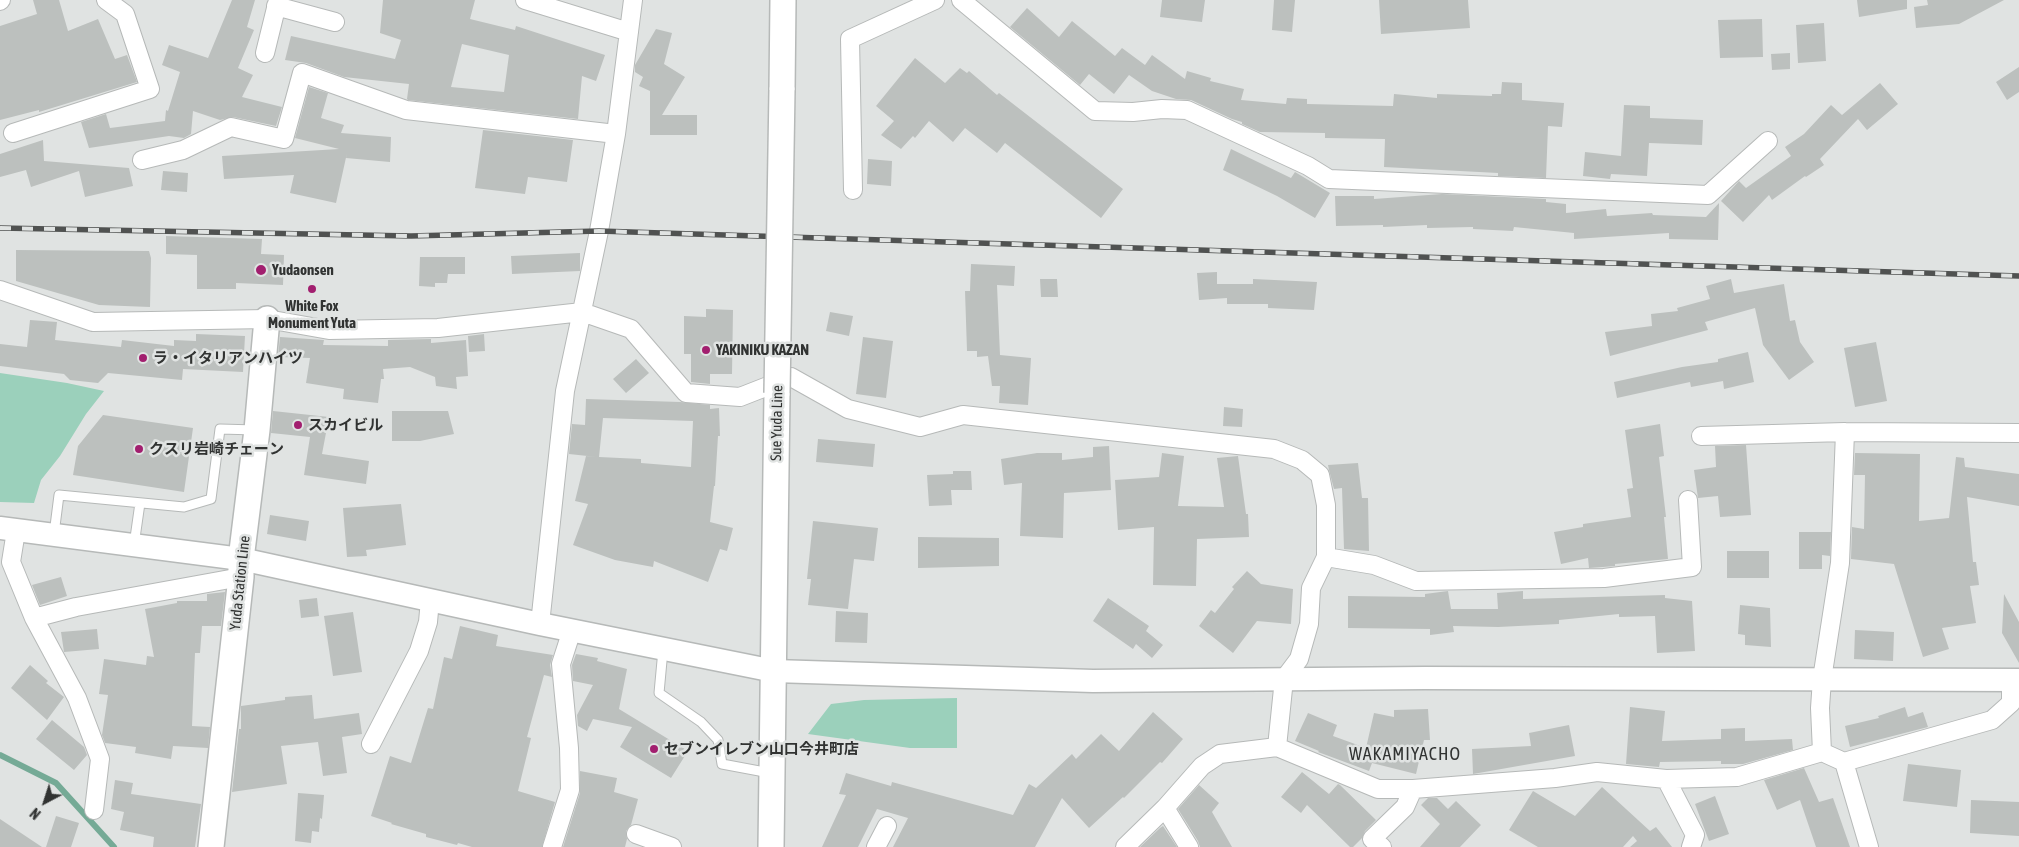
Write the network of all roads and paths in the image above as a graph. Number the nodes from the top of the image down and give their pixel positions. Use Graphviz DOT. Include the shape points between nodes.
graph roads {
  1 [pos="106,0"];
  2 [pos="525,0"];
  3 [pos="633,0"];
  4 [pos="783,0"];
  5 [pos="935,0"];
  6 [pos="961,0"];
  7 [pos="277,3"];
  8 [pos="335,22"];
  9 [pos="629,32"];
  10 [pos="265,53"];
  11 [pos="12,133"];
  12 [pos="616,134"];
  13 [pos="1768,141"];
  14 [pos="142,160"];
  15 [pos="853,190"];
  16 [pos="0,290"];
  17 [pos="582,312"];
  18 [pos="267,319"];
  19 [pos="257,430"];
  20 [pos="1844,432"];
  21 [pos="2019,433"];
  22 [pos="1701,436"];
  23 [pos="1688,500"];
  24 [pos="140,503"];
  25 [pos="8,530"];
  26 [pos="54,534"];
  27 [pos="134,545"];
  28 [pos="1326,557"];
  29 [pos="241,568"];
  30 [pos="430,600"];
  31 [pos="34,618"];
  32 [pos="540,624"];
  33 [pos="572,630"];
  34 [pos="663,650"];
  35 [pos="774,671"];
  36 [pos="1284,679"];
  37 [pos="1822,679"];
  38 [pos="2015,680"];
  39 [pos="371,744"];
  40 [pos="1276,747"];
  41 [pos="1822,752"];
  42 [pos="1844,762"];
  43 [pos="772,773"];
  44 [pos="1666,779"];
  45 [pos="1413,789"];
  46 [pos="1165,808"];
  47 [pos="94,810"];
  48 [pos="887,826"];
  49 [pos="636,834"];
  50 [pos="1372,844"];
  51 [pos="211,847"];
  52 [pos="552,847"];
  53 [pos="672,847"];
  54 [pos="771,847"];
  55 [pos="876,847"];
  56 [pos="1125,847"];
  57 [pos="1189,847"];
  58 [pos="1691,847"];
  59 [pos="1869,847"];
  1 -- 11 [label="street" via="125,14 150,89"];
  2 -- 9 [label="street"];
  3 -- 9 [label="street"];
  4 -- 35 [label="main road, Sue Yuda Line, bridge"];
  5 -- 15 [label="street" via="850,39"];
  6 -- 13 [label="street" via="1095,111 1187,110 1330,179 1708,195"];
  7 -- 8 [label="street"];
  7 -- 10 [label="street"];
  9 -- 12 [label="street"];
  12 -- 14 [label="street" via="406,110 302,73 284,139 231,128 183,150"];
  12 -- 17 [label="street"];
  16 -- 18 [label="street" via="93,322"];
  17 -- 18 [label="street" via="438,328 329,330"];
  17 -- 28 [label="street" via="631,329 686,393 740,397 791,377 848,409 920,427 963,415 1274,449 1302,460 1320,474 1326,504"];
  17 -- 32 [label="street" via="564,391"];
  18 -- 19 [label="main road, Yuda Station Line"];
  19 -- 24 [label="lane" via="220,429 211,499 184,507"];
  19 -- 29 [label="main road, Yuda Station Line"];
  20 -- 21 [label="street"];
  20 -- 22 [label="street"];
  20 -- 37 [label="street" via="1840,563"];
  23 -- 28 [label="street" via="1692,567 1604,578 1416,581 1374,565"];
  24 -- 26 [label="lane" via="59,495"];
  24 -- 27 [label="lane"];
  25 -- 26 [label="street"];
  25 -- 31 [label="street" via="11,562"];
  26 -- 27 [label="street"];
  27 -- 29 [label="street"];
  28 -- 36 [label="street" via="1312,588 1309,624 1299,659"];
  29 -- 30 [label="street"];
  29 -- 31 [label="street"];
  29 -- 51 [label="main road, Yuda Station Line"];
  30 -- 32 [label="street"];
  30 -- 39 [label="street" via="428,622 419,651"];
  31 -- 47 [label="street" via="77,698 100,759"];
  32 -- 33 [label="street"];
  33 -- 34 [label="street"];
  33 -- 52 [label="street" via="561,664 570,790"];
  34 -- 35 [label="street"];
  34 -- 43 [label="lane" via="660,693 702,722 718,740 722,764"];
  35 -- 36 [label="street" via="1093,680"];
  35 -- 43 [label="main road, Sue Yuda Line"];
  36 -- 37 [label="street"];
  36 -- 40 [label="street"];
  37 -- 38 [label="street"];
  37 -- 41 [label="street"];
  38 -- 42 [label="street" via="2011,703 1992,720"];
  40 -- 45 [label="street" via="1378,789"];
  40 -- 46 [label="street" via="1220,754 1202,766"];
  41 -- 42 [label="street"];
  41 -- 44 [label="street" via="1737,777"];
  42 -- 59 [label="street"];
  43 -- 54 [label="main road, Sue Yuda Line"];
  44 -- 45 [label="street" via="1597,772"];
  44 -- 58 [label="street" via="1695,835"];
  45 -- 50 [label="street" via="1405,807"];
  46 -- 56 [label="street"];
  46 -- 57 [label="street"];
  48 -- 55 [label="street"];
  49 -- 53 [label="street"];
}
